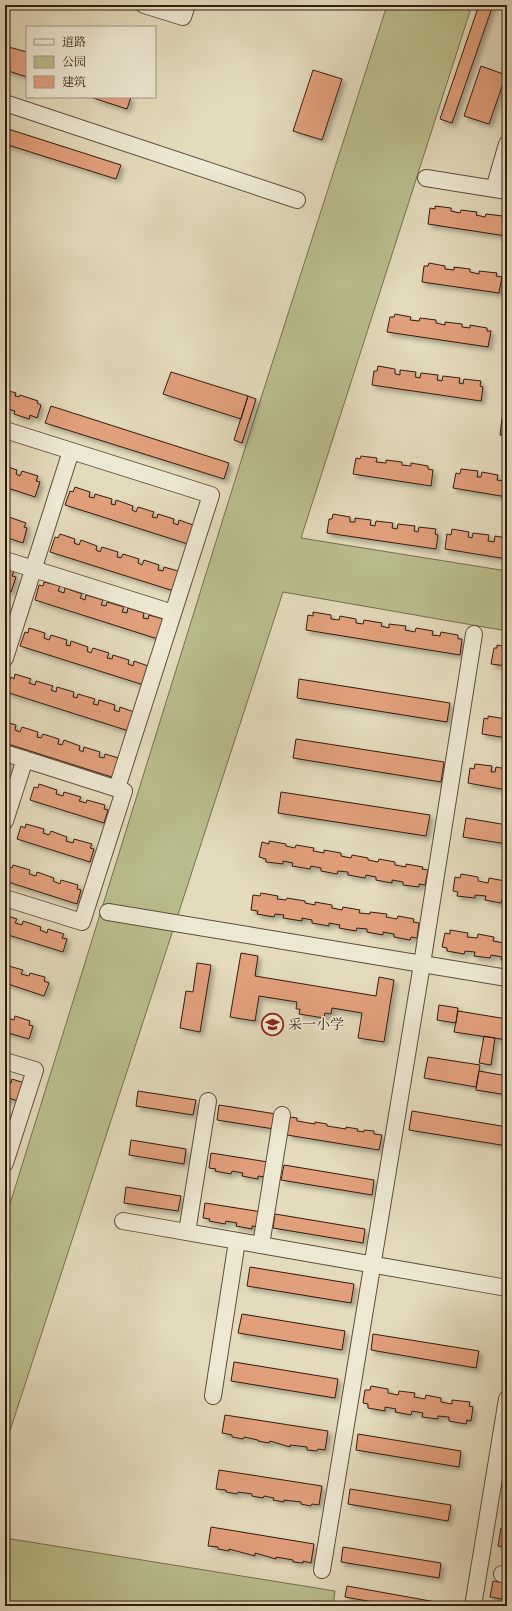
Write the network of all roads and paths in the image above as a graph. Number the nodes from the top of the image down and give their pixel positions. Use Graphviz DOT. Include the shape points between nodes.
graph roads {
  1 [pos="144,5"];
  2 [pos="187,5"];
  3 [pos="5,103"];
  4 [pos="507,144"];
  5 [pos="426,178"];
  6 [pos="501,190"];
  7 [pos="297,200"];
  8 [pos="5,430"];
  9 [pos="71,451"];
  10 [pos="5,560"];
  11 [pos="33,569"];
  12 [pos="173,614"];
  13 [pos="474,634"];
  14 [pos="5,658"];
  15 [pos="5,753"];
  16 [pos="25,759"];
  17 [pos="117,788"];
  18 [pos="5,821"];
  19 [pos="5,898"];
  20 [pos="108,912"];
  21 [pos="422,964"];
  22 [pos="507,978"];
  23 [pos="5,1061"];
  24 [pos="208,1102"];
  25 [pos="282,1116"];
  26 [pos="5,1163"];
  27 [pos="123,1221"];
  28 [pos="187,1232"];
  29 [pos="237,1241"];
  30 [pos="261,1245"];
  31 [pos="372,1264"];
  32 [pos="507,1288"];
  33 [pos="214,1396"];
  34 [pos="507,1400"];
  35 [pos="322,1570"];
  36 [pos="473,1606"];
  1 -- 2 [label="street" via="183,17"];
  3 -- 7 [label="street"];
  4 -- 6 [label="street"];
  5 -- 6 [label="street"];
  8 -- 9 [label="street"];
  9 -- 11 [label="street"];
  9 -- 12 [label="street" via="211,495"];
  10 -- 11 [label="street"];
  11 -- 12 [label="street"];
  11 -- 14 [label="street"];
  12 -- 17 [label="street"];
  13 -- 21 [label="street"];
  15 -- 16 [label="street"];
  16 -- 17 [label="street"];
  16 -- 18 [label="street"];
  17 -- 19 [label="street" via="124,791 82,922"];
  20 -- 21 [label="street"];
  21 -- 22 [label="street"];
  21 -- 31 [label="street"];
  23 -- 26 [label="street" via="35,1070"];
  24 -- 28 [label="street"];
  25 -- 30 [label="street"];
  27 -- 28 [label="street"];
  28 -- 29 [label="street"];
  29 -- 30 [label="street"];
  29 -- 33 [label="street"];
  30 -- 31 [label="street"];
  31 -- 32 [label="street"];
  31 -- 35 [label="street"];
  34 -- 36 [label="street"];
}
